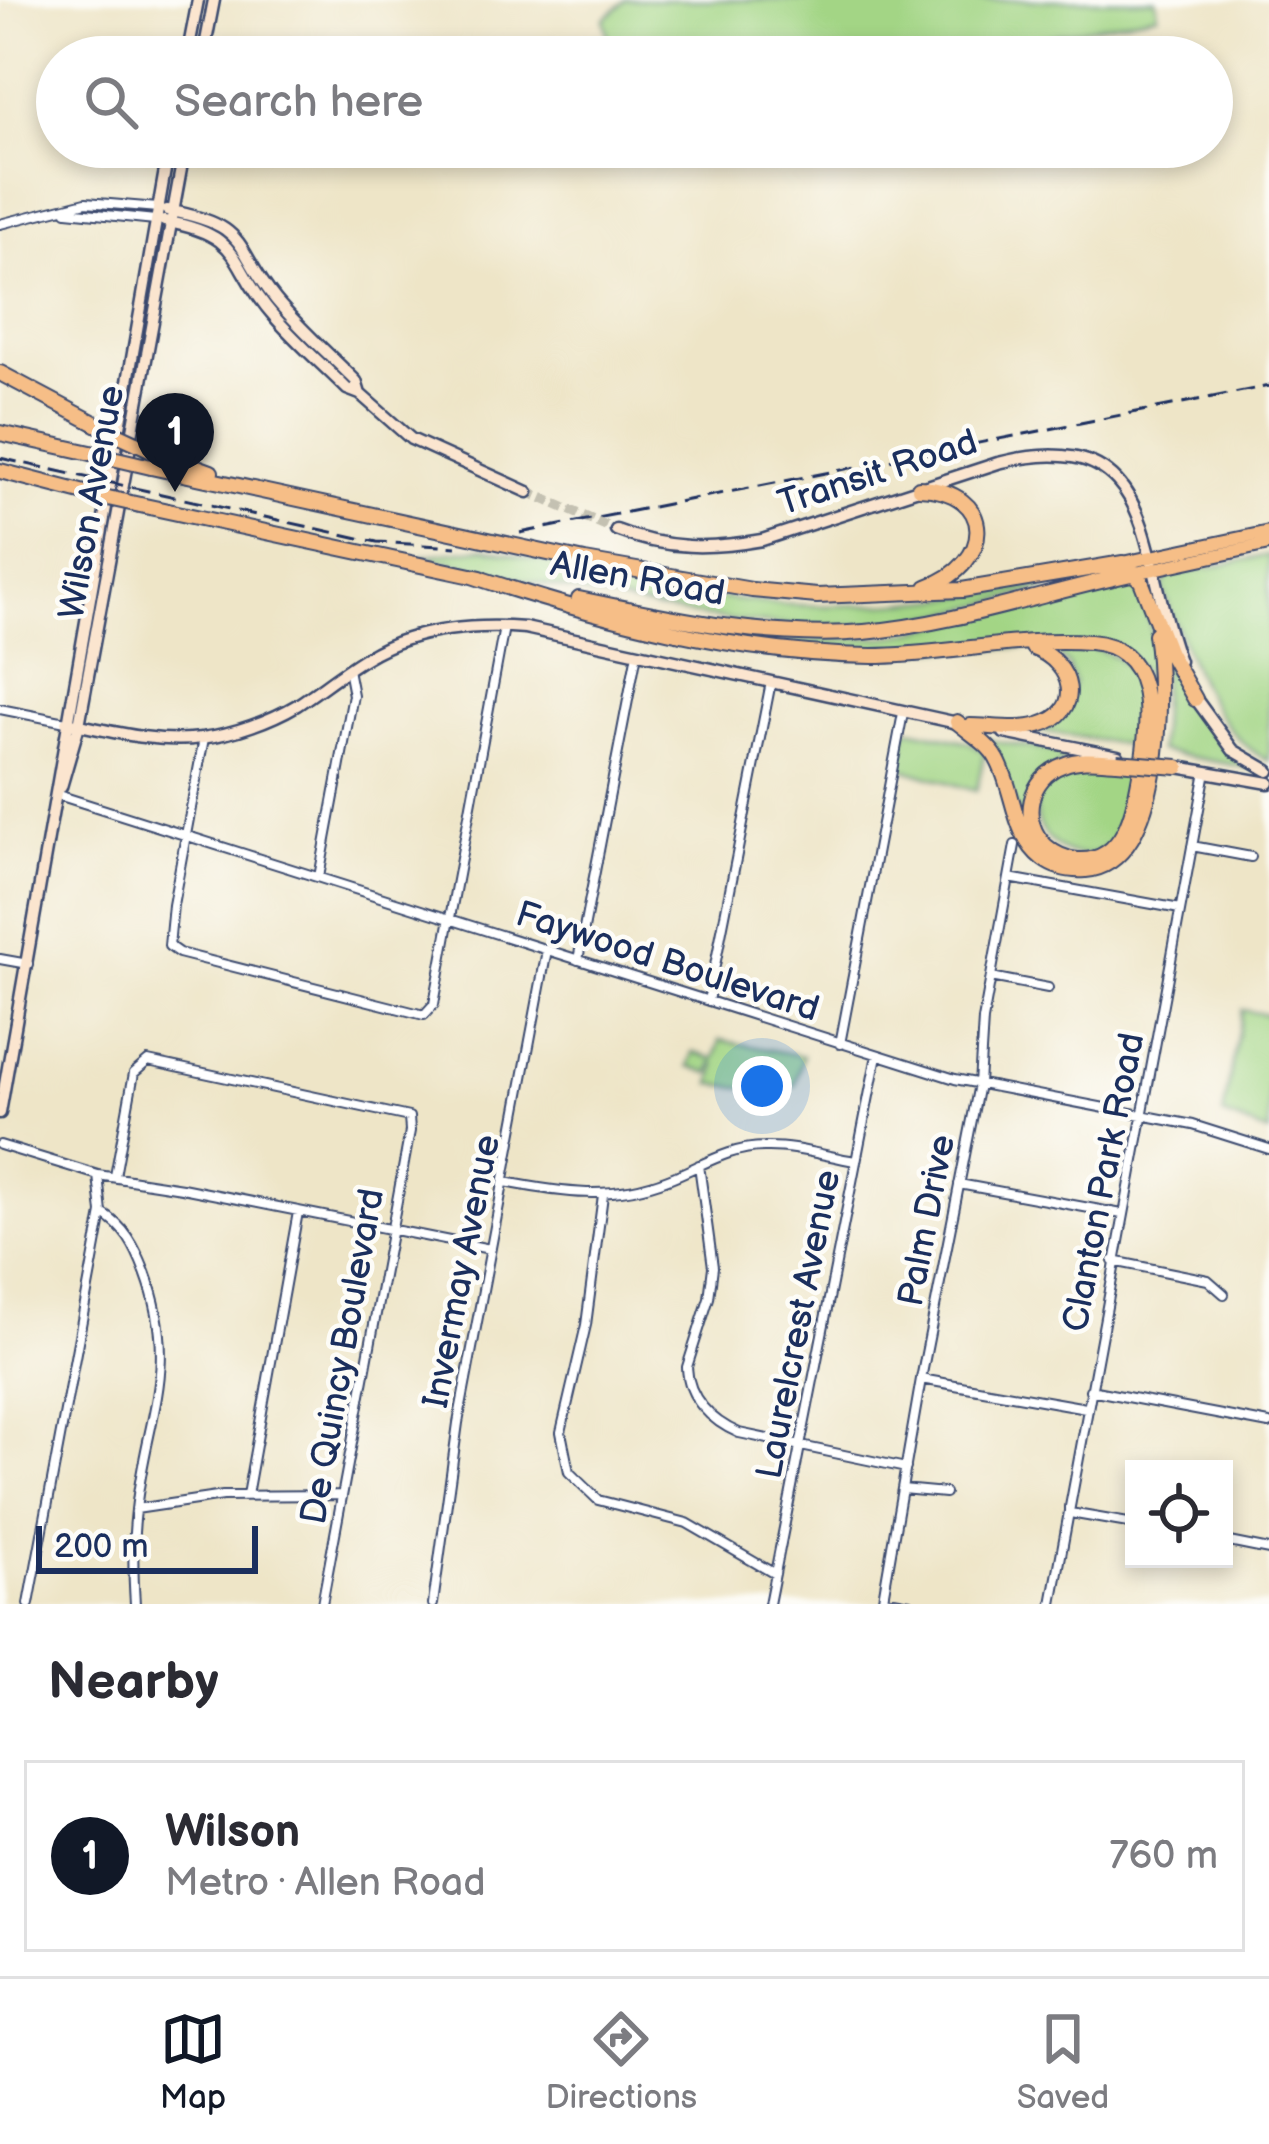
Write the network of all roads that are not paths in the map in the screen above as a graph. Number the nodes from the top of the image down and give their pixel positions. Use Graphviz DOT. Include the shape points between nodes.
graph roads {
  1 [pos="198,0"];
  2 [pos="214,0"];
  3 [pos="191,36"];
  4 [pos="207,36"];
  5 [pos="165,168"];
  6 [pos="181,168"];
  7 [pos="156,214"];
  8 [pos="172,217"];
  9 [pos="0,224"];
  10 [pos="2,373"];
  11 [pos="0,428"];
  12 [pos="153,459"];
  13 [pos="0,470"];
  14 [pos="0,481"];
  15 [pos="920,488"];
  16 [pos="528,492"];
  17 [pos="85,493"];
  18 [pos="616,530"];
  19 [pos="1269,532"];
  20 [pos="1269,544"];
  21 [pos="1123,563"];
  22 [pos="1151,564"];
  23 [pos="1136,573"];
  24 [pos="472,576"];
  25 [pos="907,593"];
  26 [pos="1151,607"];
  27 [pos="504,627"];
  28 [pos="1023,645"];
  29 [pos="637,652"];
  30 [pos="348,669"];
  31 [pos="771,682"];
  32 [pos="1195,699"];
  33 [pos="0,709"];
  34 [pos="903,712"];
  35 [pos="73,723"];
  36 [pos="963,724"];
  37 [pos="204,738"];
  38 [pos="1118,759"];
  39 [pos="1178,767"];
  40 [pos="1207,771"];
  41 [pos="1269,771"];
  42 [pos="1269,783"];
  43 [pos="58,795"];
  44 [pos="186,835"];
  45 [pos="1015,845"];
  46 [pos="1192,846"];
  47 [pos="1251,856"];
  48 [pos="319,878"];
  49 [pos="1009,878"];
  50 [pos="1180,909"];
  51 [pos="450,918"];
  52 [pos="547,950"];
  53 [pos="0,959"];
  54 [pos="578,960"];
  55 [pos="29,964"];
  56 [pos="991,977"];
  57 [pos="1048,988"];
  58 [pos="709,1001"];
  59 [pos="840,1044"];
  60 [pos="877,1055"];
  61 [pos="979,1084"];
  62 [pos="0,1114"];
  63 [pos="1143,1115"];
  64 [pos="0,1145"];
  65 [pos="1269,1149"];
  66 [pos="855,1161"];
  67 [pos="699,1166"];
  68 [pos="98,1175"];
  69 [pos="116,1176"];
  70 [pos="505,1182"];
  71 [pos="959,1184"];
  72 [pos="603,1195"];
  73 [pos="298,1212"];
  74 [pos="102,1213"];
  75 [pos="1123,1214"];
  76 [pos="392,1231"];
  77 [pos="490,1249"];
  78 [pos="1113,1261"];
  79 [pos="1224,1294"];
  80 [pos="921,1379"];
  81 [pos="1090,1390"];
  82 [pos="1087,1408"];
  83 [pos="1269,1424"];
  84 [pos="802,1446"];
  85 [pos="906,1468"];
  86 [pos="902,1489"];
  87 [pos="946,1493"];
  88 [pos="247,1495"];
  89 [pos="341,1495"];
  90 [pos="136,1509"];
  91 [pos="1070,1513"];
  92 [pos="1125,1522"];
  93 [pos="1233,1543"];
  94 [pos="1269,1550"];
  95 [pos="776,1574"];
  96 [pos="883,1601"];
  97 [pos="29,1604"];
  98 [pos="134,1604"];
  99 [pos="322,1604"];
  100 [pos="433,1604"];
  101 [pos="769,1604"];
  102 [pos="910,1604"];
  103 [pos="1052,1604"];
  1 -- 3 [label="main road"];
  2 -- 4 [label="main road"];
  5 -- 7 [label="main road, Wilson Avenue"];
  6 -- 8 [label="main road, Wilson Avenue"];
  7 -- 8 [label="main road"];
  7 -- 9 [label="street" via="105,201"];
  7 -- 35 [label="main road, Wilson Avenue"];
  8 -- 16 [label="main road" via="225,243 272,314 411,439"];
  8 -- 35 [label="main road, Wilson Avenue"];
  10 -- 12 [label="highway, bridge"];
  11 -- 12 [label="highway, Allen Road, bridge" via="91,453"];
  12 -- 25 [label="highway, Allen Road" via="693,581 817,596"];
  13 -- 17 [label="highway, Allen Road"];
  14 -- 17 [label="highway"];
  15 -- 18 [label="main road, Transit Road" via="724,546 667,545"];
  15 -- 22 [label="main road, Transit Road" via="1029,455 1079,458 1108,472 1137,509"];
  15 -- 25 [label="highway" via="961,499 977,537 956,574"];
  17 -- 24 [label="highway, Allen Road, bridge"];
  19 -- 22 [label="main road, Allen Road"];
  20 -- 22 [label="main road, Allen Road"];
  21 -- 22 [label="main road, Allen Road"];
  21 -- 23 [label="highway"];
  21 -- 25 [label="highway, Allen Road"];
  22 -- 23 [label="main road, Allen Road"];
  22 -- 32 [label="main road, Transit Road"];
  23 -- 24 [label="highway, Allen Road" via="859,633 631,610"];
  23 -- 26 [label="highway"];
  24 -- 28 [label="highway" via="601,614 813,655"];
  26 -- 32 [label="highway"];
  26 -- 36 [label="highway" via="1159,726 1141,823 1116,859 1076,871 1039,857 999,762"];
  27 -- 29 [label="main road"];
  27 -- 30 [label="main road" via="405,639"];
  27 -- 51 [label="street"];
  28 -- 36 [label="highway" via="1059,662 1066,703 1035,727"];
  28 -- 38 [label="highway" via="1087,641 1117,649 1143,680 1149,708 1134,806 1120,839 1088,860 1056,854 1033,824 1039,782 1070,763"];
  29 -- 31 [label="main road"];
  29 -- 54 [label="street"];
  30 -- 37 [label="main road" via="293,707"];
  30 -- 48 [label="street" via="353,695"];
  31 -- 34 [label="main road"];
  31 -- 58 [label="street"];
  32 -- 41 [label="main road, Transit Road" via="1233,750"];
  33 -- 35 [label="street"];
  34 -- 36 [label="main road"];
  34 -- 59 [label="street"];
  35 -- 37 [label="main road"];
  35 -- 43 [label="main road, Wilson Avenue"];
  36 -- 38 [label="main road"];
  37 -- 44 [label="street"];
  38 -- 39 [label="highway, bridge"];
  39 -- 40 [label="main road"];
  40 -- 42 [label="main road"];
  40 -- 46 [label="street, Clanton Park Road"];
  43 -- 44 [label="street, Faywood Boulevard"];
  43 -- 55 [label="main road, Wilson Avenue"];
  44 -- 48 [label="street, Faywood Boulevard"];
  44 -- 51 [label="street" via="168,938 179,952 424,1015 434,1004"];
  45 -- 49 [label="street, Palm Drive"];
  46 -- 47 [label="street"];
  46 -- 50 [label="street, Clanton Park Road"];
  48 -- 51 [label="street, Faywood Boulevard"];
  49 -- 50 [label="street"];
  49 -- 56 [label="street, Palm Drive"];
  50 -- 63 [label="street, Clanton Park Road"];
  51 -- 52 [label="street, Faywood Boulevard"];
  52 -- 54 [label="street, Faywood Boulevard"];
  52 -- 70 [label="street, Invermay Avenue"];
  53 -- 55 [label="street"];
  54 -- 58 [label="street, Faywood Boulevard"];
  55 -- 62 [label="main road, Wilson Avenue"];
  56 -- 57 [label="street"];
  56 -- 61 [label="street, Palm Drive"];
  58 -- 59 [label="street, Faywood Boulevard"];
  59 -- 60 [label="street, Faywood Boulevard"];
  60 -- 61 [label="street, Faywood Boulevard"];
  60 -- 66 [label="street, Laurelcrest Avenue"];
  61 -- 63 [label="street, Faywood Boulevard"];
  61 -- 71 [label="street, Palm Drive"];
  63 -- 65 [label="street, Faywood Boulevard"];
  63 -- 75 [label="street, Clanton Park Road"];
  64 -- 68 [label="street"];
  66 -- 67 [label="street" via="765,1147"];
  66 -- 84 [label="street, Laurelcrest Avenue"];
  67 -- 72 [label="street"];
  67 -- 84 [label="street" via="713,1267 688,1378 699,1403 725,1427"];
  68 -- 69 [label="street"];
  68 -- 74 [label="street"];
  69 -- 73 [label="street"];
  69 -- 76 [label="street, De Quincy Boulevard" via="134,1073 148,1060 409,1117"];
  70 -- 72 [label="street"];
  70 -- 77 [label="street, Invermay Avenue"];
  71 -- 75 [label="street"];
  71 -- 80 [label="street, Palm Drive"];
  72 -- 95 [label="street" via="561,1432 569,1472 598,1500 687,1523"];
  73 -- 76 [label="street"];
  73 -- 88 [label="street"];
  74 -- 90 [label="street" via="135,1245 163,1340"];
  74 -- 97 [label="street"];
  75 -- 78 [label="street, Clanton Park Road"];
  76 -- 77 [label="street"];
  76 -- 89 [label="street, De Quincy Boulevard"];
  77 -- 100 [label="street, Invermay Avenue"];
  78 -- 79 [label="street" via="1208,1280"];
  78 -- 81 [label="street, Clanton Park Road"];
  80 -- 82 [label="street"];
  80 -- 85 [label="street, Palm Drive"];
  81 -- 82 [label="street, Clanton Park Road"];
  81 -- 83 [label="street"];
  82 -- 91 [label="street, Clanton Park Road"];
  84 -- 85 [label="street"];
  84 -- 95 [label="street, Laurelcrest Avenue"];
  85 -- 86 [label="street, Palm Drive"];
  86 -- 87 [label="street"];
  86 -- 96 [label="street, Palm Drive"];
  88 -- 89 [label="street"];
  88 -- 90 [label="street"];
  89 -- 99 [label="street, De Quincy Boulevard"];
  90 -- 98 [label="street"];
  91 -- 92 [label="street"];
  91 -- 103 [label="street, Clanton Park Road"];
  93 -- 94 [label="street"];
  95 -- 101 [label="street, Laurelcrest Avenue"];
  96 -- 102 [label="street"];
}
